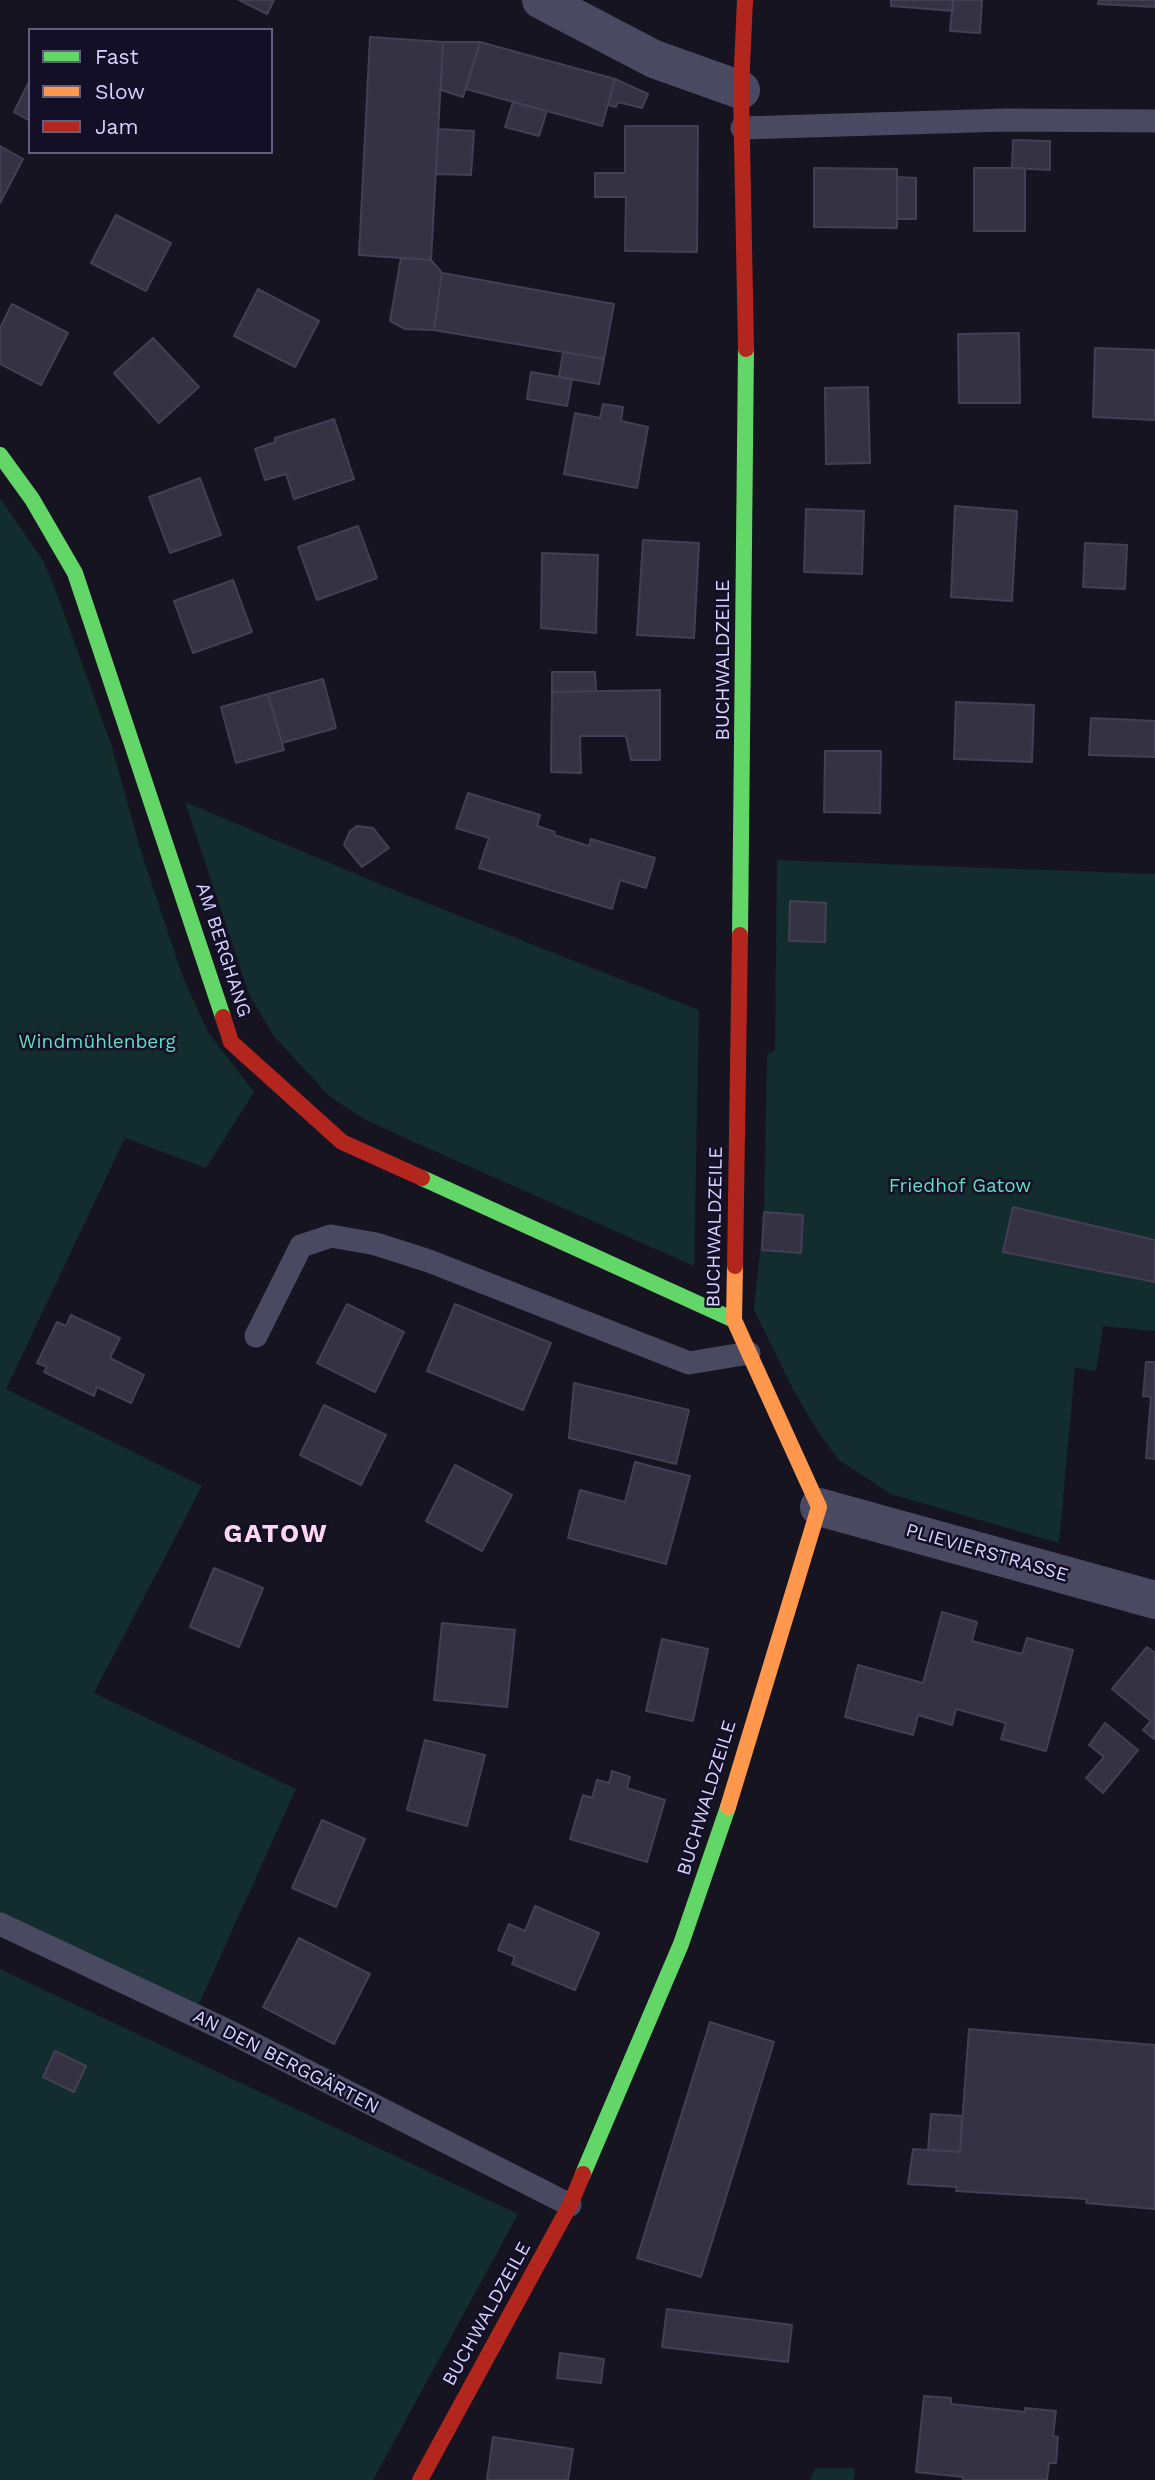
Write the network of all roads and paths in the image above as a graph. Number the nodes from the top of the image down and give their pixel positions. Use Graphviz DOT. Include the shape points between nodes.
graph roads {
  1 [pos="541,0"];
  2 [pos="745,0"];
  3 [pos="741,90"];
  4 [pos="1155,121"];
  5 [pos="742,128"];
  6 [pos="0,455"];
  7 [pos="734,1321"];
  8 [pos="256,1336"];
  9 [pos="749,1353"];
  10 [pos="819,1507"];
  11 [pos="1155,1600"];
  12 [pos="0,1924"];
  13 [pos="570,2206"];
  14 [pos="420,2480"];
  1 -- 3 [label="street" via="654,59"];
  2 -- 3 [label="street, BUCHWALDZEILE"];
  3 -- 5 [label="street, BUCHWALDZEILE"];
  4 -- 5 [label="lane"];
  5 -- 7 [label="street, BUCHWALDZEILE" via="744,646"];
  6 -- 7 [label="street, AM BERGHANG" via="75,573 231,1042 342,1142"];
  7 -- 9 [label="street, BUCHWALDZEILE"];
  8 -- 9 [label="lane" via="301,1246 331,1236 429,1261 689,1363"];
  9 -- 10 [label="street, BUCHWALDZEILE"];
  10 -- 11 [label="street, PLIEVIERSTRASSE"];
  10 -- 13 [label="street, BUCHWALDZEILE" via="695,1904"];
  12 -- 13 [label="lane, AN DEN BERGGÄRTEN" via="226,2030"];
  13 -- 14 [label="street, BUCHWALDZEILE"];
}
